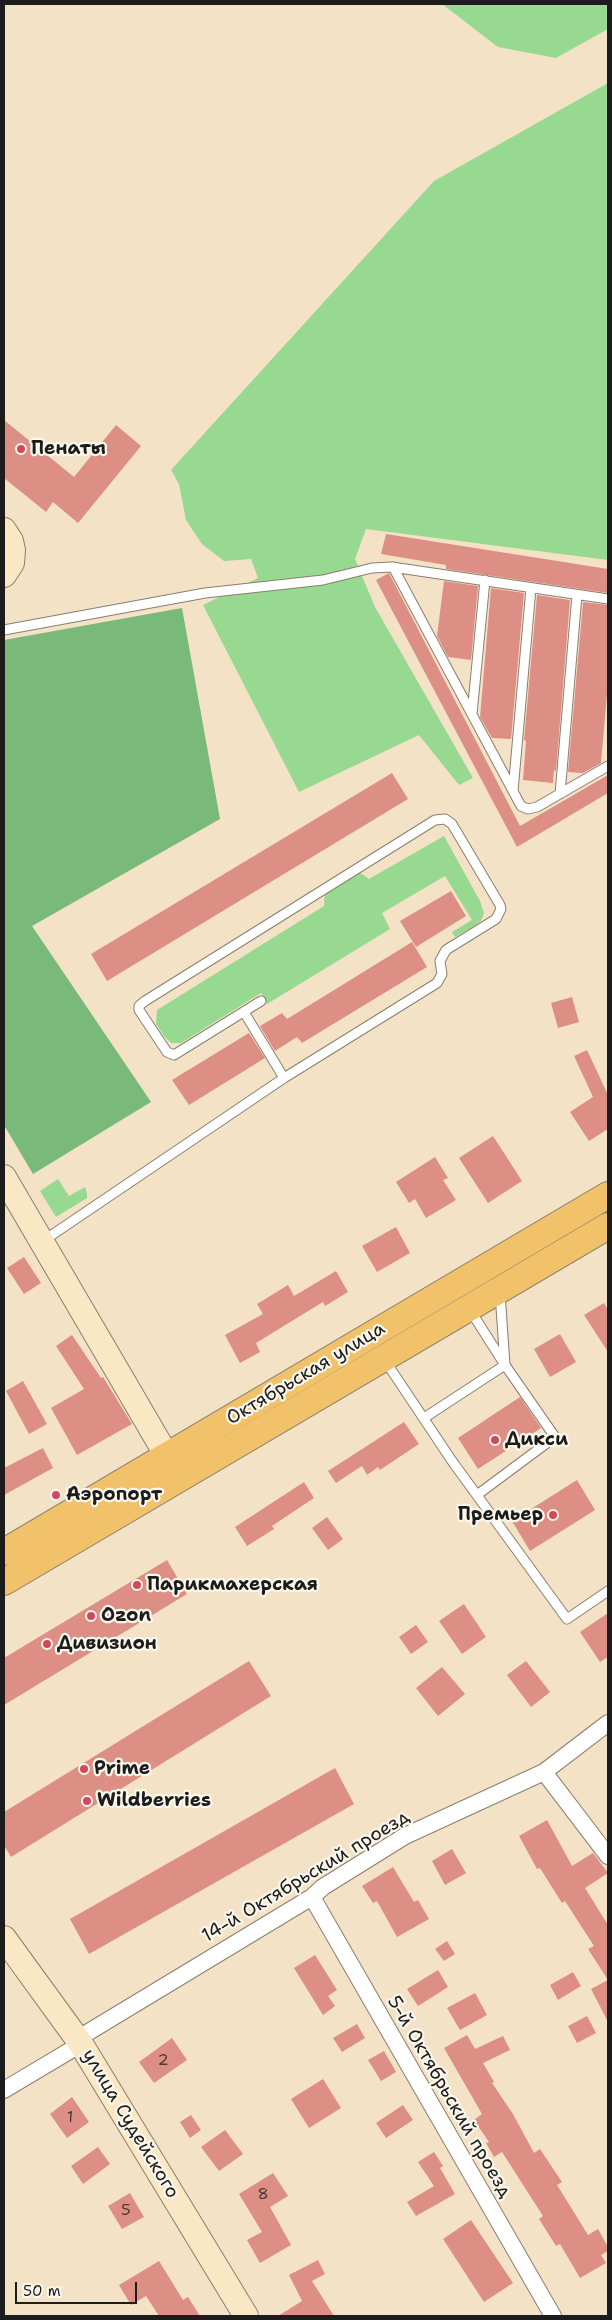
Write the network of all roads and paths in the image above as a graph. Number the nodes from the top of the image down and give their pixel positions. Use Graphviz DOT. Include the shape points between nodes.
graph roads {
  1 [pos="4,530"];
  2 [pos="393,567"];
  3 [pos="4,575"];
  4 [pos="485,580"];
  5 [pos="531,588"];
  6 [pos="577,595"];
  7 [pos="608,599"];
  8 [pos="4,630"];
  9 [pos="472,714"];
  10 [pos="608,755"];
  11 [pos="608,766"];
  12 [pos="513,791"];
  13 [pos="560,794"];
  14 [pos="261,1001"];
  15 [pos="244,1012"];
  16 [pos="284,1078"];
  17 [pos="4,1177"];
  18 [pos="608,1195"];
  19 [pos="608,1227"];
  20 [pos="43,1241"];
  21 [pos="500,1291"];
  22 [pos="469,1309"];
  23 [pos="384,1358"];
  24 [pos="505,1365"];
  25 [pos="424,1418"];
  26 [pos="174,1467"];
  27 [pos="477,1495"];
  28 [pos="4,1552"];
  29 [pos="4,1582"];
  30 [pos="608,1591"];
  31 [pos="608,1724"];
  32 [pos="544,1772"];
  33 [pos="608,1856"];
  34 [pos="312,1897"];
  35 [pos="4,1938"];
  36 [pos="79,2042"];
  37 [pos="4,2090"];
  38 [pos="246,2316"];
  39 [pos="553,2316"];
  1 -- 3 [label="street" via="13,550 12,563"];
  2 -- 4 [label="lane"];
  2 -- 8 [label="lane" via="372,568 323,580 205,592"];
  2 -- 9 [label="lane"];
  4 -- 5 [label="lane"];
  4 -- 9 [label="lane"];
  5 -- 6 [label="lane"];
  5 -- 12 [label="lane"];
  6 -- 7 [label="lane"];
  6 -- 13 [label="lane"];
  9 -- 12 [label="lane"];
  10 -- 11 [label="lane"];
  11 -- 13 [label="lane"];
  12 -- 13 [label="lane" via="521,806 528,809"];
  14 -- 15 [label="lane"];
  15 -- 16 [label="lane"];
  15 -- 16 [label="lane" via="172,1056 139,1008 145,1001 435,820 445,819 452,824 500,905 499,916 446,950 440,961 442,974 437,983"];
  16 -- 20 [label="lane"];
  17 -- 20 [label="street"];
  18 -- 26 [label="main road, Октябрьская улица"];
  19 -- 21 [label="main road, Октябрьская улица"];
  20 -- 26 [label="street"];
  21 -- 22 [label="main road, Октябрьская улица"];
  21 -- 24 [label="lane"];
  22 -- 23 [label="main road, Октябрьская улица"];
  22 -- 24 [label="lane"];
  23 -- 25 [label="lane"];
  23 -- 26 [label="main road, Октябрьская улица"];
  24 -- 25 [label="lane"];
  24 -- 27 [label="lane" via="555,1437"];
  25 -- 27 [label="lane"];
  26 -- 28 [label="main road, Октябрьская улица"];
  26 -- 29 [label="main road, Октябрьская улица"];
  27 -- 30 [label="lane" via="567,1618"];
  31 -- 32 [label="street, 14-й Октябрьский проезд"];
  32 -- 33 [label="street"];
  32 -- 34 [label="street, 14-й Октябрьский проезд" via="405,1836"];
  34 -- 36 [label="street, 14-й Октябрьский проезд"];
  34 -- 39 [label="street, 5-й Октябрьский проезд"];
  35 -- 36 [label="street, улица Судейского"];
  36 -- 37 [label="street, 14-й Октябрьский проезд"];
  36 -- 38 [label="street, улица Судейского"];
}
